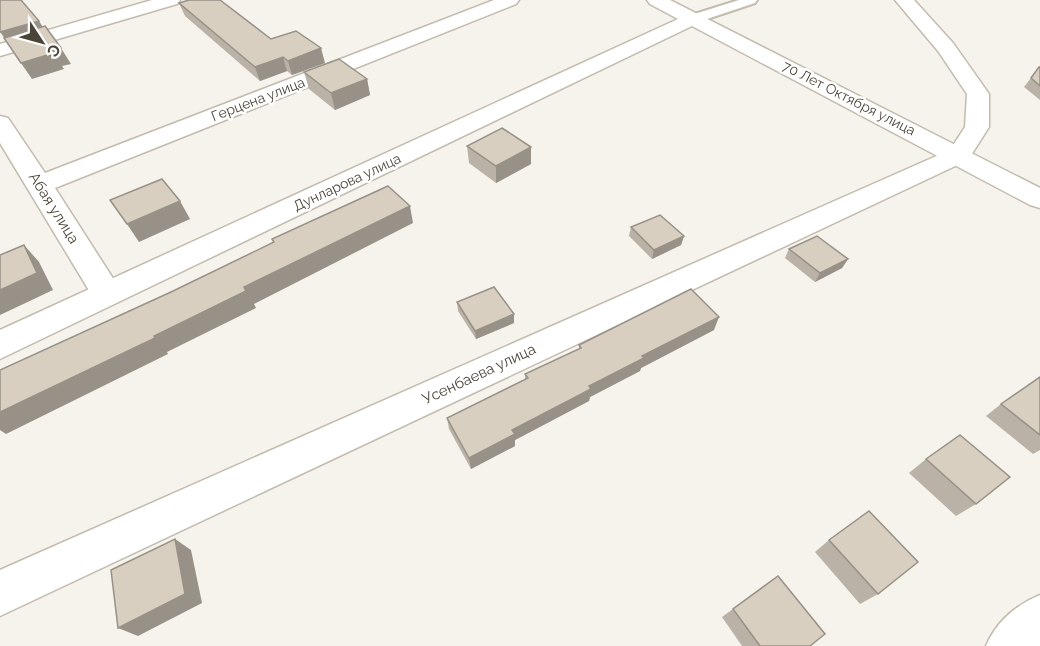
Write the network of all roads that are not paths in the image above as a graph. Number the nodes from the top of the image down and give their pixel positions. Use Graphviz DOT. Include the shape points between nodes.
graph roads {
  1 [pos="171,0"];
  2 [pos="510,0"];
  3 [pos="657,0"];
  4 [pos="751,0"];
  5 [pos="904,0"];
  6 [pos="693,19"];
  7 [pos="0,50"];
  8 [pos="0,123"];
  9 [pos="9,154"];
  10 [pos="959,155"];
  11 [pos="39,185"];
  12 [pos="1040,199"];
  13 [pos="107,294"];
  14 [pos="0,345"];
  15 [pos="0,593"];
  16 [pos="1040,618"];
  17 [pos="1010,646"];
  1 -- 7 [label="street"];
  2 -- 11 [label="street, Герцена улица"];
  3 -- 6 [label="street, 70 Лет Октября улица"];
  4 -- 6 [label="lane"];
  5 -- 10 [label="street" via="946,47 978,94 977,127"];
  6 -- 10 [label="street, 70 Лет Октября улица"];
  6 -- 13 [label="street, Дунларова улица"];
  8 -- 9 [label="street, Абая улица"];
  9 -- 11 [label="street, Абая улица"];
  10 -- 12 [label="street, 70 Лет Октября улица"];
  10 -- 15 [label="street, Усенбаева улица"];
  11 -- 13 [label="street, Абая улица"];
  13 -- 14 [label="street, Дунларова улица"];
  16 -- 17 [label="street"];
}
